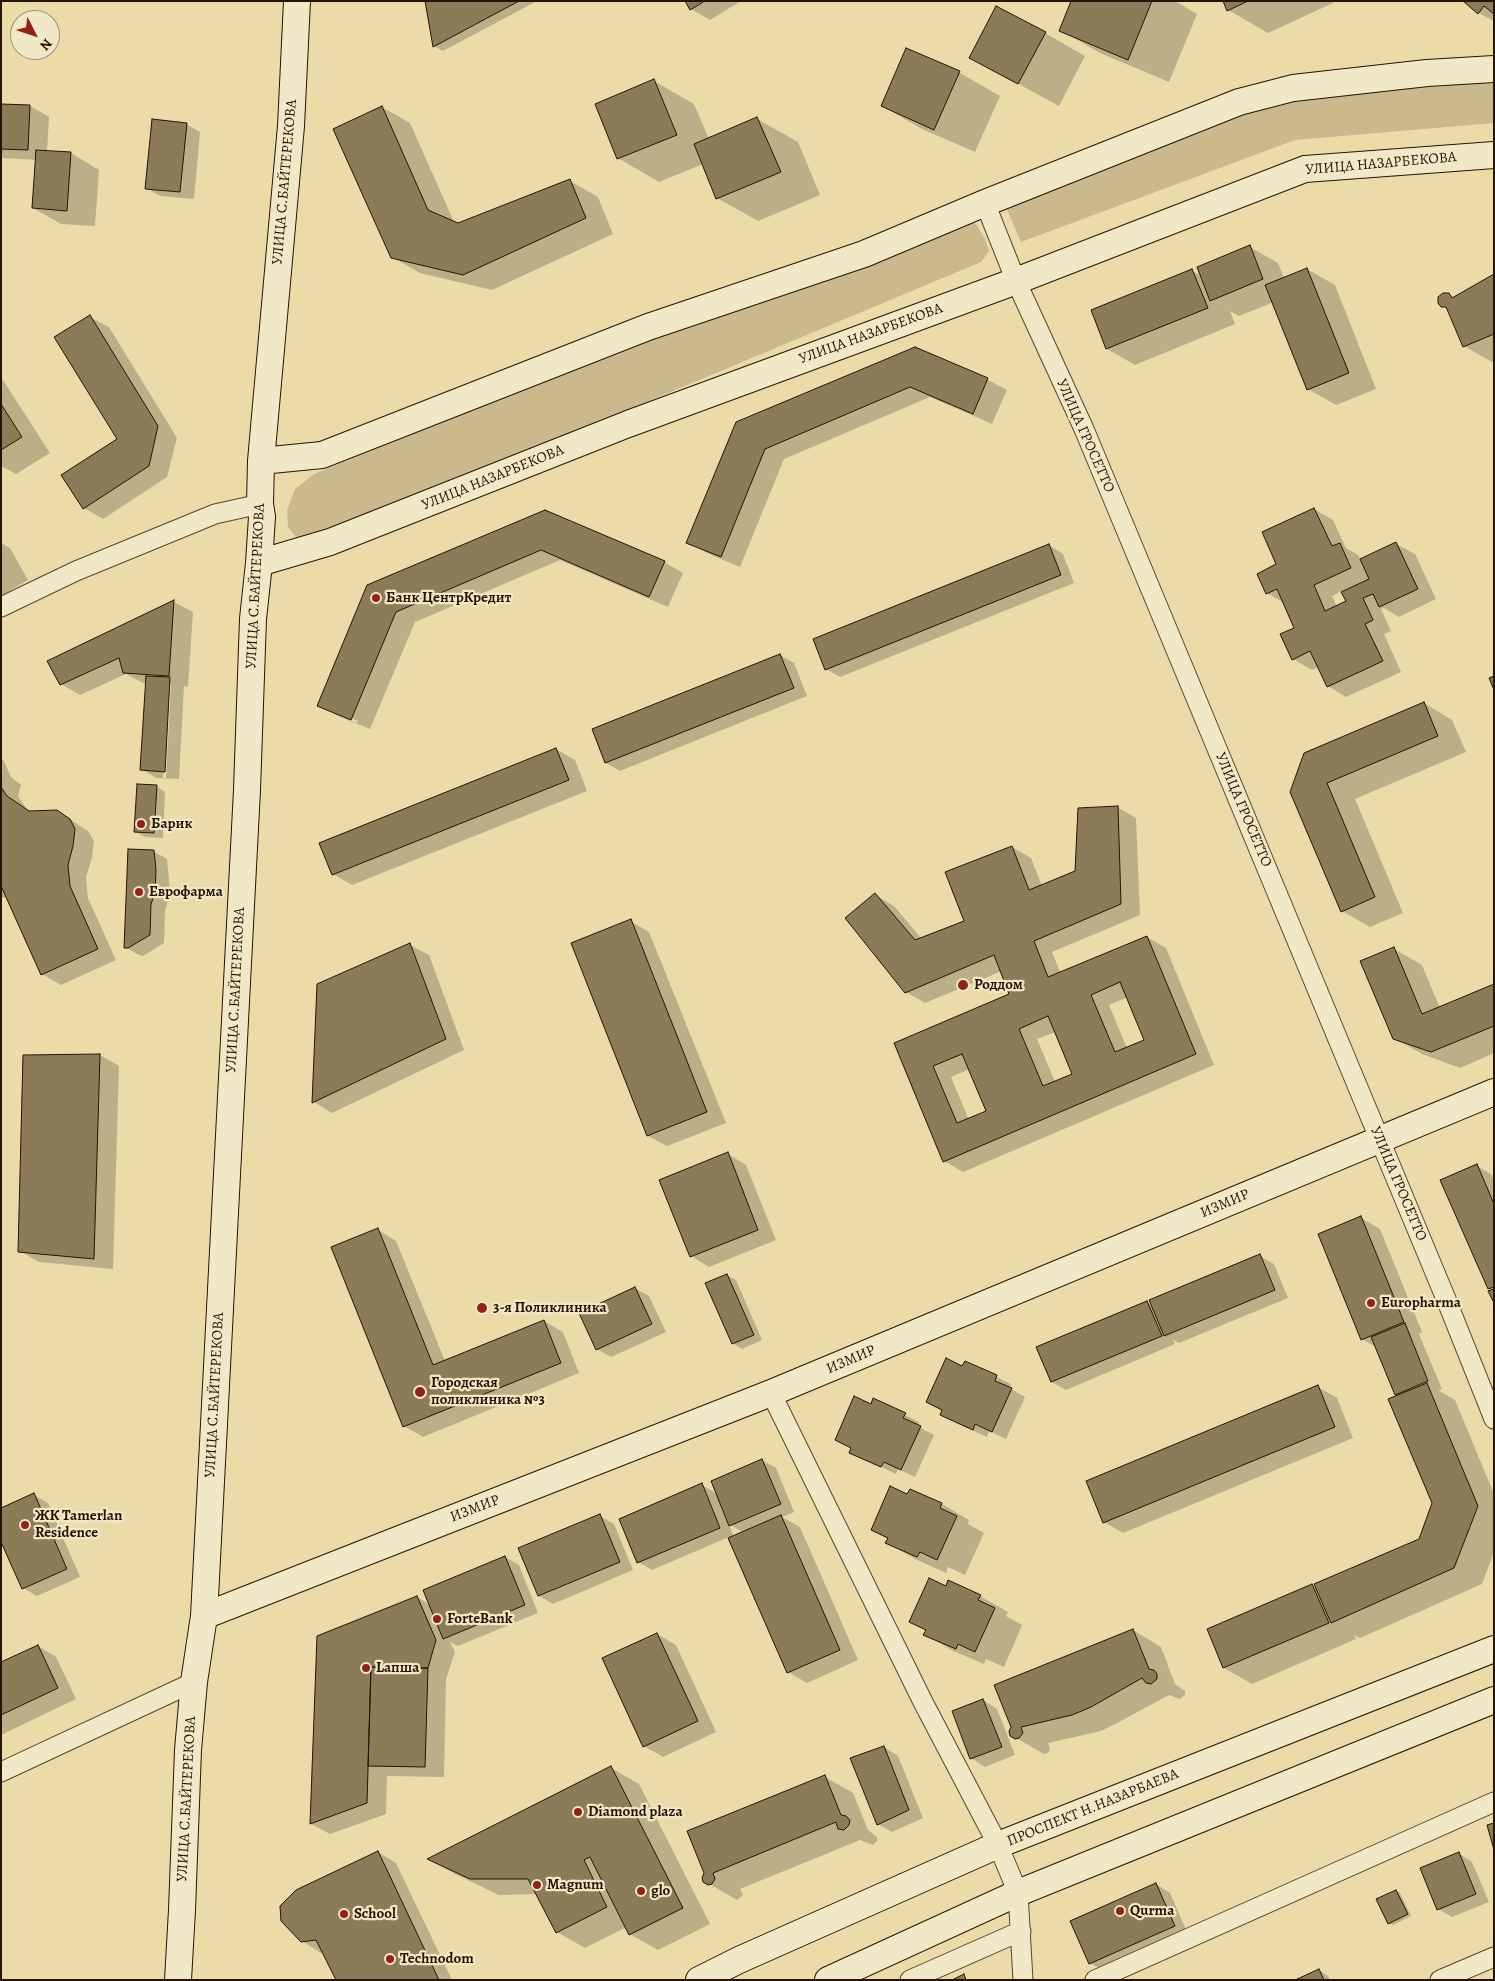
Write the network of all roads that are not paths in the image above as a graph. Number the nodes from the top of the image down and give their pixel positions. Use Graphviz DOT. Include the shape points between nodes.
graph roads {
  1 [pos="297,1"];
  2 [pos="1494,69"];
  3 [pos="1494,155"];
  4 [pos="985,203"];
  5 [pos="1016,281"];
  6 [pos="262,461"];
  7 [pos="260,504"];
  8 [pos="259,563"];
  9 [pos="1,607"];
  10 [pos="1494,1092"];
  11 [pos="1380,1140"];
  12 [pos="771,1393"];
  13 [pos="1494,1419"];
  14 [pos="204,1616"];
  15 [pos="1494,1649"];
  16 [pos="194,1682"];
  17 [pos="1494,1700"];
  18 [pos="1,1772"];
  19 [pos="1494,1802"];
  20 [pos="998,1846"];
  21 [pos="1018,1893"];
  22 [pos="1021,1931"];
  23 [pos="1494,1957"];
  24 [pos="178,1980"];
  25 [pos="699,1980"];
  26 [pos="828,1980"];
  27 [pos="910,1980"];
  28 [pos="1023,1980"];
  29 [pos="1095,1980"];
  30 [pos="1440,1980"];
  1 -- 6 [label="street, УЛИЦА С.БАЙТЕРЕКОВА" via="291,126"];
  2 -- 4 [label="street" via="1293,88 1239,102"];
  3 -- 5 [label="street, УЛИЦА НАЗАРБЕКОВА" via="1305,169"];
  4 -- 5 [label="street, УЛИЦА ГРОСЕТТО"];
  4 -- 6 [label="street" via="864,254 648,327 322,455"];
  5 -- 8 [label="street, УЛИЦА НАЗАРБЕКОВА" via="628,424 330,542"];
  5 -- 11 [label="street, УЛИЦА ГРОСЕТТО" via="1084,429"];
  6 -- 7 [label="street, УЛИЦА С.БАЙТЕРЕКОВА"];
  7 -- 8 [label="street, УЛИЦА С.БАЙТЕРЕКОВА"];
  7 -- 9 [label="street" via="215,514 76,571"];
  8 -- 14 [label="street, УЛИЦА С.БАЙТЕРЕКОВА" via="252,619 247,790"];
  10 -- 11 [label="street, ИЗМИР"];
  11 -- 12 [label="street, ИЗМИР"];
  11 -- 13 [label="street, УЛИЦА ГРОСЕТТО"];
  12 -- 14 [label="street, ИЗМИР"];
  12 -- 20 [label="street" via="923,1702"];
  14 -- 16 [label="street, УЛИЦА С.БАЙТЕРЕКОВА"];
  15 -- 20 [label="street, ПРОСПЕКТ Н.НАЗАРБАЕВА"];
  16 -- 18 [label="street"];
  16 -- 24 [label="street, УЛИЦА С.БАЙТЕРЕКОВА"];
  17 -- 21 [label="street"];
  19 -- 29 [label="street"];
  20 -- 21 [label="street"];
  20 -- 25 [label="street, ПРОСПЕКТ Н.НАЗАРБАЕВА"];
  21 -- 22 [label="street"];
  21 -- 26 [label="street"];
  22 -- 27 [label="street"];
  22 -- 28 [label="street"];
  23 -- 30 [label="street"];
}
